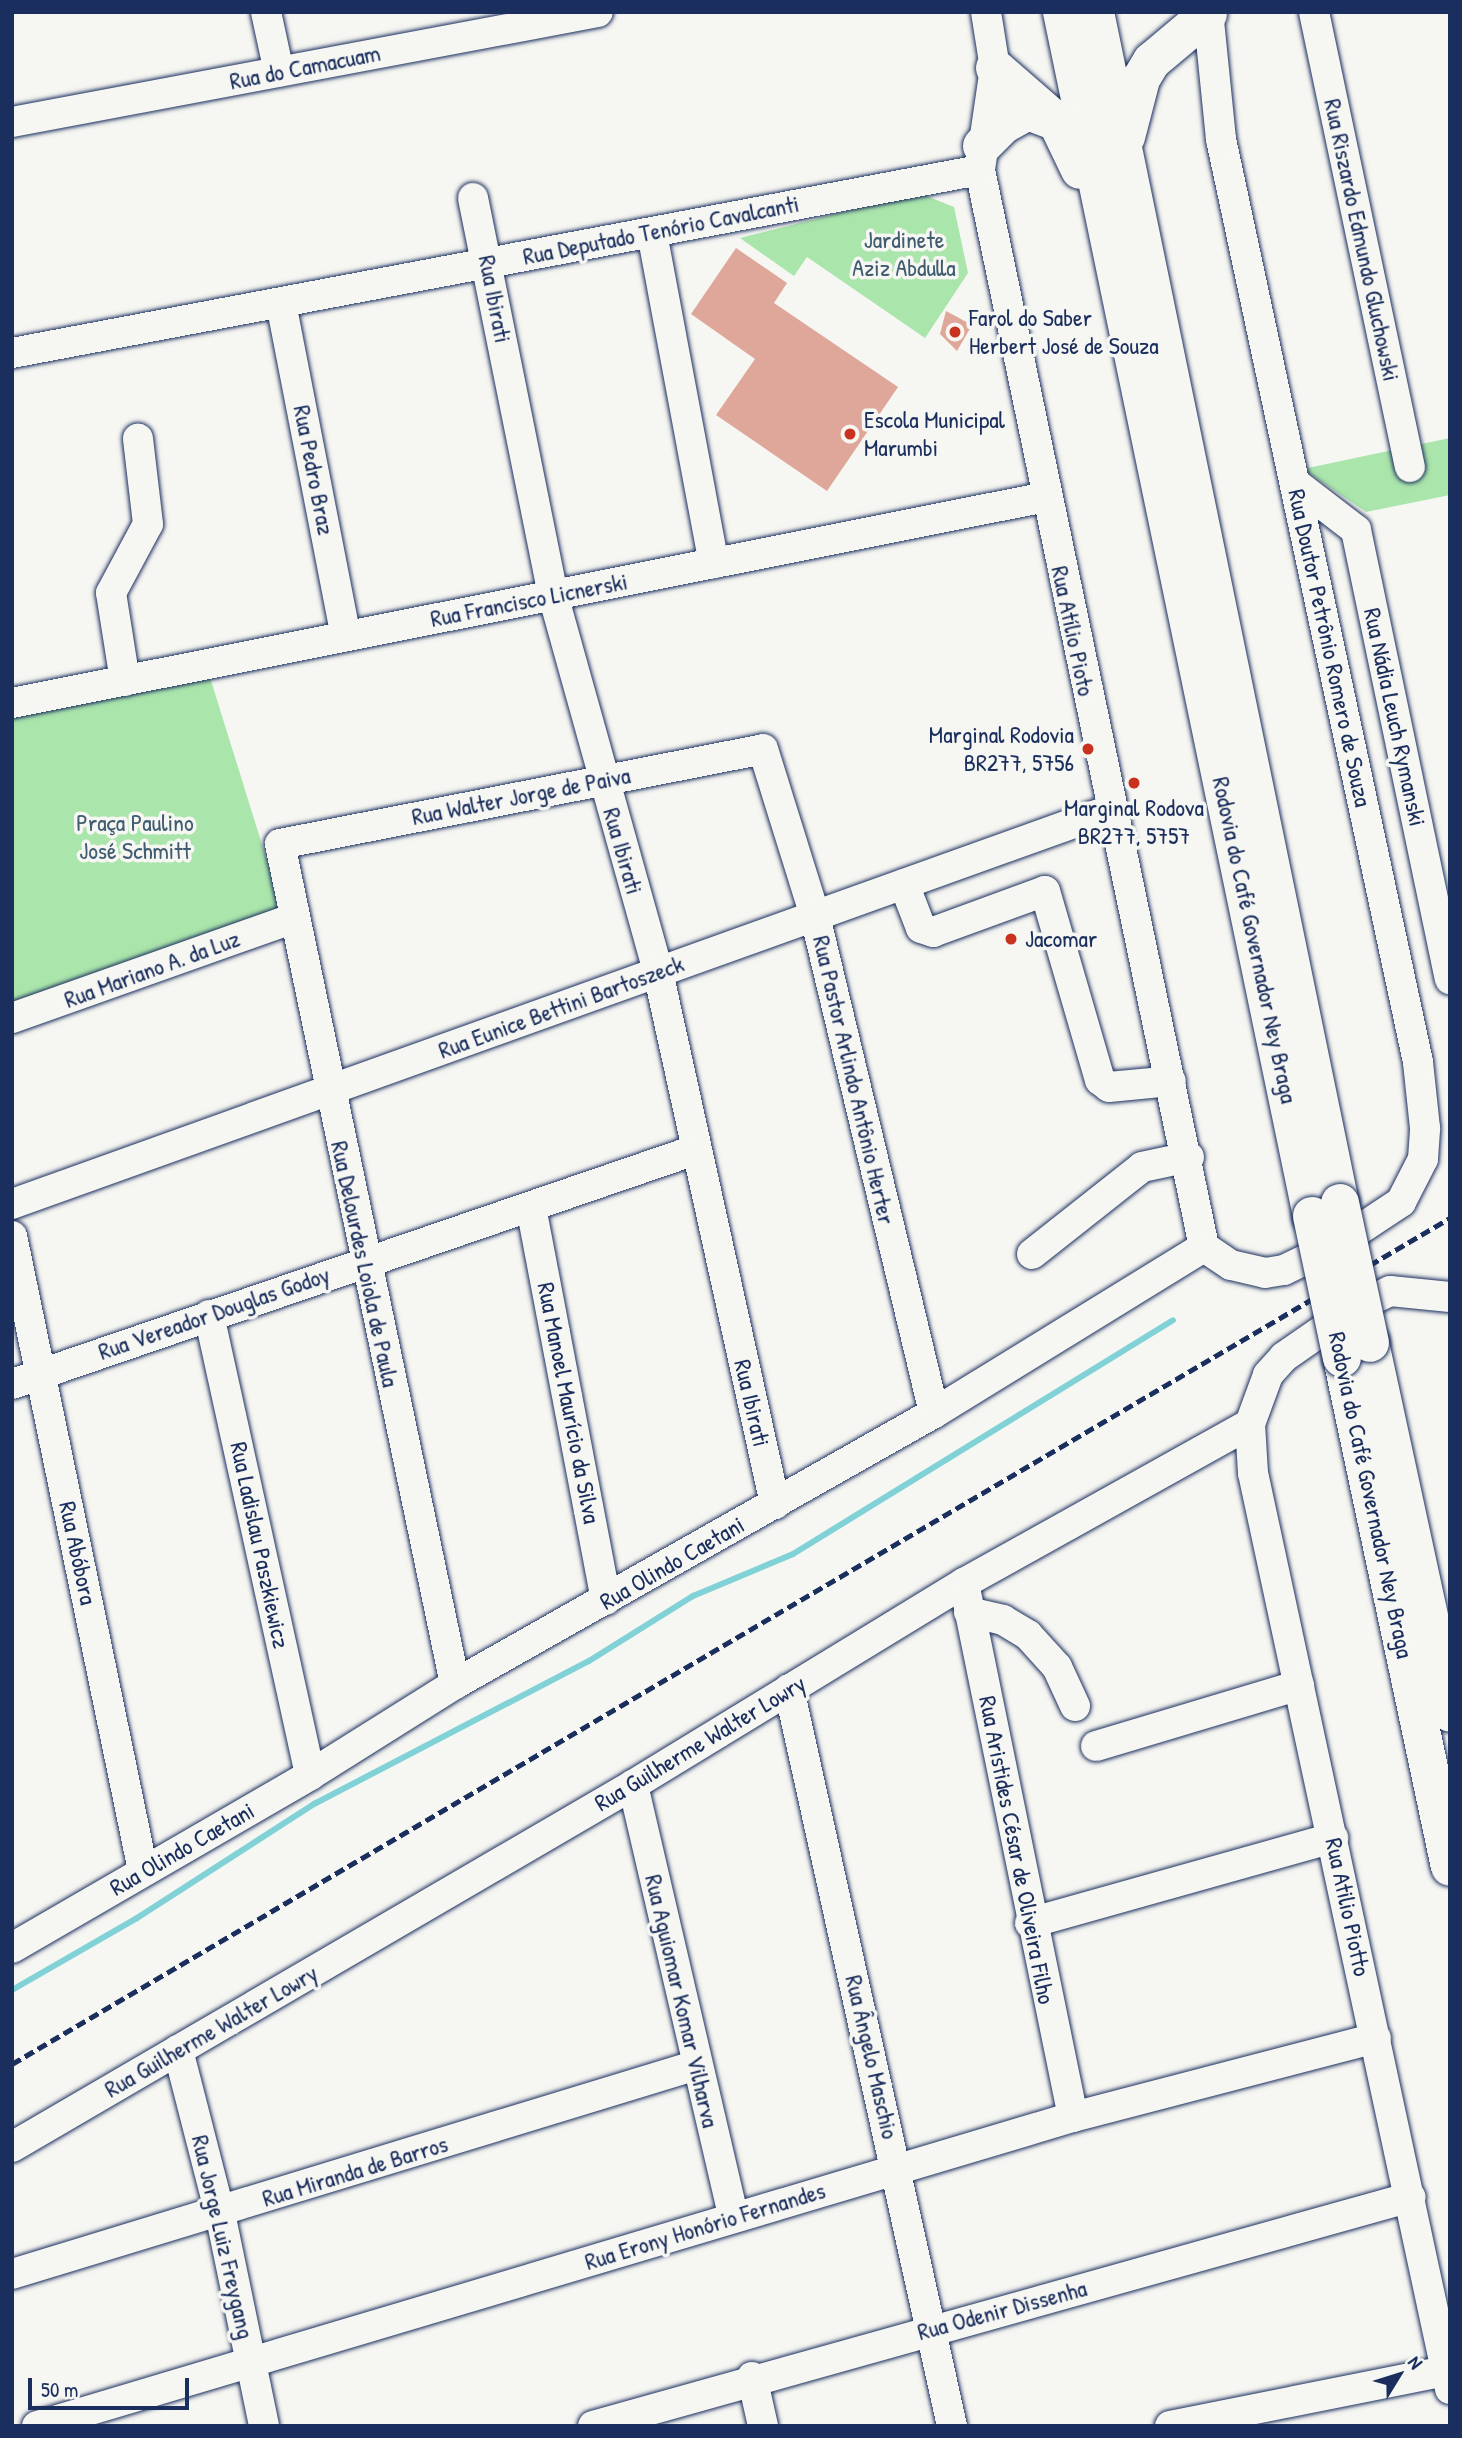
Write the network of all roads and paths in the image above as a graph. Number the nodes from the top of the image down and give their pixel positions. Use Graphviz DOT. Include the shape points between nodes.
graph roads {
  1 [pos="266,12"];
  2 [pos="598,12"];
  3 [pos="986,12"];
  4 [pos="1062,12"];
  5 [pos="1096,12"];
  6 [pos="1314,12"];
  7 [pos="1209,13"];
  8 [pos="996,68"];
  9 [pos="279,72"];
  10 [pos="12,122"];
  11 [pos="1056,122"];
  12 [pos="1124,149"];
  13 [pos="981,158"];
  14 [pos="473,198"];
  15 [pos="652,233"];
  16 [pos="1111,249"];
  17 [pos="488,263"];
  18 [pos="281,303"];
  19 [pos="12,353"];
  20 [pos="138,439"];
  21 [pos="1410,467"];
  22 [pos="1295,483"];
  23 [pos="1046,497"];
  24 [pos="714,563"];
  25 [pos="553,595"];
  26 [pos="346,636"];
  27 [pos="125,681"];
  28 [pos="12,703"];
  29 [pos="763,749"];
  30 [pos="602,780"];
  31 [pos="1110,810"];
  32 [pos="280,844"];
  33 [pos="904,884"];
  34 [pos="815,916"];
  35 [pos="292,919"];
  36 [pos="658,972"];
  37 [pos="1450,979"];
  38 [pos="12,1018"];
  39 [pos="1171,1081"];
  40 [pos="330,1090"];
  41 [pos="695,1150"];
  42 [pos="1189,1157"];
  43 [pos="12,1204"];
  44 [pos="531,1207"];
  45 [pos="1326,1209"];
  46 [pos="12,1236"];
  47 [pos="1204,1247"];
  48 [pos="1031,1254"];
  49 [pos="363,1261"];
  50 [pos="1450,1297"];
  51 [pos="209,1315"];
  52 [pos="1356,1350"];
  53 [pos="41,1374"];
  54 [pos="12,1384"];
  55 [pos="934,1413"];
  56 [pos="1250,1424"];
  57 [pos="775,1504"];
  58 [pos="967,1597"];
  59 [pos="606,1600"];
  60 [pos="455,1684"];
  61 [pos="1299,1685"];
  62 [pos="789,1689"];
  63 [pos="1075,1706"];
  64 [pos="1450,1712"];
  65 [pos="1096,1746"];
  66 [pos="310,1775"];
  67 [pos="633,1785"];
  68 [pos="1333,1838"];
  69 [pos="1450,1867"];
  70 [pos="143,1871"];
  71 [pos="1030,1923"];
  72 [pos="12,1948"];
  73 [pos="1376,2038"];
  74 [pos="178,2050"];
  75 [pos="696,2065"];
  76 [pos="1073,2118"];
  77 [pos="12,2147"];
  78 [pos="897,2169"];
  79 [pos="1411,2197"];
  80 [pos="220,2213"];
  81 [pos="733,2216"];
  82 [pos="12,2274"];
  83 [pos="932,2330"];
  84 [pos="252,2365"];
  85 [pos="752,2377"];
  86 [pos="1448,2380"];
  87 [pos="600,2425"];
  88 [pos="37,2426"];
  89 [pos="264,2426"];
  90 [pos="763,2426"];
  91 [pos="953,2426"];
  92 [pos="1170,2426"];
  1 -- 9 [label="street"];
  2 -- 9 [label="street, Rua do Camacuam"];
  3 -- 8 [label="street, Rua Atílio Pioto"];
  4 -- 16 [label="highway, Rodovia do Café Governador Ney Braga"];
  5 -- 12 [label="highway, Rodovia do Café Governador Ney Braga"];
  6 -- 21 [label="street, Rua Riszardo Edmundo Gluchowski"];
  7 -- 12 [label="highway" via="1168,43 1146,70"];
  7 -- 22 [label="street, Rua Doutor Petrônio Romero de Souza" via="1221,139"];
  8 -- 11 [label="highway"];
  8 -- 13 [label="street, Rua Atílio Pioto"];
  9 -- 10 [label="street, Rua do Camacuam"];
  11 -- 13 [label="highway" via="1028,111 1003,125"];
  11 -- 16 [label="highway"];
  12 -- 45 [label="highway, Rodovia do Café Governador Ney Braga"];
  13 -- 15 [label="street, Rua Deputado Tenório Cavalcanti"];
  13 -- 23 [label="street, Rua Atílio Pioto"];
  14 -- 17 [label="street, Rua Ibirati"];
  15 -- 17 [label="street, Rua Deputado Tenório Cavalcanti"];
  15 -- 24 [label="street"];
  16 -- 45 [label="highway, Rodovia do Café Governador Ney Braga"];
  17 -- 18 [label="street, Rua Deputado Tenório Cavalcanti"];
  17 -- 25 [label="street, Rua Ibirati"];
  18 -- 19 [label="street, Rua Deputado Tenório Cavalcanti"];
  18 -- 26 [label="street, Rua Pedro Braz"];
  20 -- 27 [label="street" via="148,524 111,593"];
  22 -- 37 [label="street, Rua Nádia Leuch Rymanski" via="1356,530"];
  22 -- 47 [label="street, Rua Doutor Petrônio Romero de Souza" via="1424,1107 1423,1159 1413,1184 1386,1216 1284,1270 1265,1273 1231,1265"];
  23 -- 24 [label="street, Rua Francisco Licnerski"];
  23 -- 31 [label="street, Rua Atílio Pioto"];
  24 -- 25 [label="street, Rua Francisco Licnerski"];
  25 -- 26 [label="street, Rua Francisco Licnerski"];
  25 -- 30 [label="street, Rua Ibirati"];
  26 -- 27 [label="street, Rua Francisco Licnerski"];
  27 -- 28 [label="street, Rua Francisco Licnerski"];
  29 -- 30 [label="street, Rua Walter Jorge de Paiva"];
  29 -- 34 [label="street, Rua Pastor Arlindo Antônio Herter"];
  30 -- 32 [label="street, Rua Walter Jorge de Paiva"];
  30 -- 36 [label="street, Rua Ibirati"];
  31 -- 33 [label="street, Rua Eunice Bettini Bartoszeck"];
  31 -- 39 [label="street, Rua Atílio Pioto"];
  32 -- 35 [label="street, Rua Delourdes Loiola de Paula"];
  33 -- 34 [label="street, Rua Eunice Bettini Bartoszeck"];
  33 -- 39 [label="street" via="921,928 933,932 1045,891 1100,1080 1109,1087"];
  34 -- 36 [label="street, Rua Eunice Bettini Bartoszeck"];
  34 -- 55 [label="street, Rua Pastor Arlindo Antônio Herter"];
  35 -- 38 [label="street, Rua Mariano A. da Luz"];
  35 -- 40 [label="street, Rua Delourdes Loiola de Paula"];
  36 -- 40 [label="street, Rua Eunice Bettini Bartoszeck"];
  36 -- 41 [label="street, Rua Ibirati"];
  39 -- 42 [label="street, Rua Atílio Pioto"];
  40 -- 43 [label="street, Rua Eunice Bettini Bartoszeck"];
  40 -- 49 [label="street, Rua Delourdes Loiola de Paula"];
  41 -- 44 [label="street, Rua Vereador Douglas Godoy"];
  41 -- 57 [label="street, Rua Ibirati"];
  42 -- 47 [label="street, Rua Atílio Pioto"];
  42 -- 48 [label="street" via="1142,1167"];
  44 -- 49 [label="street, Rua Vereador Douglas Godoy"];
  44 -- 59 [label="street, Rua Manoel Maurício da Silva"];
  45 -- 52 [label="highway, Rodovia do Café Governador Ney Braga, bridge"];
  46 -- 53 [label="street, Rua Abóbora"];
  47 -- 55 [label="street, Rua Olindo Caetani"];
  49 -- 51 [label="street, Rua Vereador Douglas Godoy"];
  49 -- 60 [label="street, Rua Delourdes Loiola de Paula"];
  50 -- 56 [label="street" via="1390,1291 1353,1309 1284,1357 1268,1375"];
  51 -- 53 [label="street, Rua Vereador Douglas Godoy"];
  51 -- 66 [label="street, Rua Ladislau Paszkiewicz"];
  52 -- 64 [label="highway, Rodovia do Café Governador Ney Braga"];
  52 -- 69 [label="highway, Rodovia do Café Governador Ney Braga"];
  53 -- 54 [label="street, Rua Vereador Douglas Godoy"];
  53 -- 70 [label="street, Rua Abóbora"];
  55 -- 57 [label="street, Rua Olindo Caetani"];
  56 -- 58 [label="street, Rua Guilherme Walter Lowry"];
  56 -- 61 [label="street, Rua Atilio Piotto" via="1253,1473"];
  57 -- 59 [label="street, Rua Olindo Caetani"];
  58 -- 62 [label="street, Rua Guilherme Walter Lowry"];
  58 -- 63 [label="street" via="1028,1635 1057,1667"];
  58 -- 71 [label="street, Rua Aristides César de Oliveira Filho"];
  59 -- 60 [label="street, Rua Olindo Caetani"];
  60 -- 66 [label="street, Rua Olindo Caetani"];
  61 -- 65 [label="street"];
  61 -- 68 [label="street, Rua Atilio Piotto"];
  62 -- 67 [label="street, Rua Guilherme Walter Lowry"];
  62 -- 78 [label="street, Rua Ângelo Maschio"];
  66 -- 70 [label="street, Rua Olindo Caetani"];
  67 -- 74 [label="street, Rua Guilherme Walter Lowry"];
  67 -- 75 [label="street, Rua Aguiomar Komar Vilharva"];
  68 -- 71 [label="street"];
  68 -- 73 [label="street, Rua Atilio Piotto"];
  70 -- 72 [label="street, Rua Olindo Caetani"];
  71 -- 76 [label="street, Rua Aristides César de Oliveira Filho"];
  73 -- 76 [label="street, Rua Erony Honório Fernandes"];
  73 -- 79 [label="street, Rua Atilio Piotto"];
  74 -- 77 [label="street, Rua Guilherme Walter Lowry"];
  74 -- 80 [label="street, Rua Jorge Luiz Freygang"];
  75 -- 80 [label="street, Rua Miranda de Barros"];
  75 -- 81 [label="street, Rua Aguiomar Komar Vilharva"];
  76 -- 78 [label="street, Rua Erony Honório Fernandes"];
  78 -- 81 [label="street, Rua Erony Honório Fernandes"];
  78 -- 83 [label="street, Rua Ângelo Maschio"];
  79 -- 83 [label="street, Rua Odenir Dissenha"];
  79 -- 86 [label="street, Rua Atilio Piotto"];
  80 -- 82 [label="street, Rua Miranda de Barros"];
  80 -- 84 [label="street, Rua Jorge Luiz Freygang"];
  81 -- 84 [label="street, Rua Erony Honório Fernandes"];
  83 -- 85 [label="street, Rua Odenir Dissenha"];
  83 -- 91 [label="street, Rua Ângelo Maschio"];
  84 -- 88 [label="street, Rua Erony Honório Fernandes"];
  84 -- 89 [label="street, Rua Jorge Luiz Freygang"];
  85 -- 87 [label="street, Rua Odenir Dissenha"];
  85 -- 90 [label="street"];
  86 -- 92 [label="street"];
}
